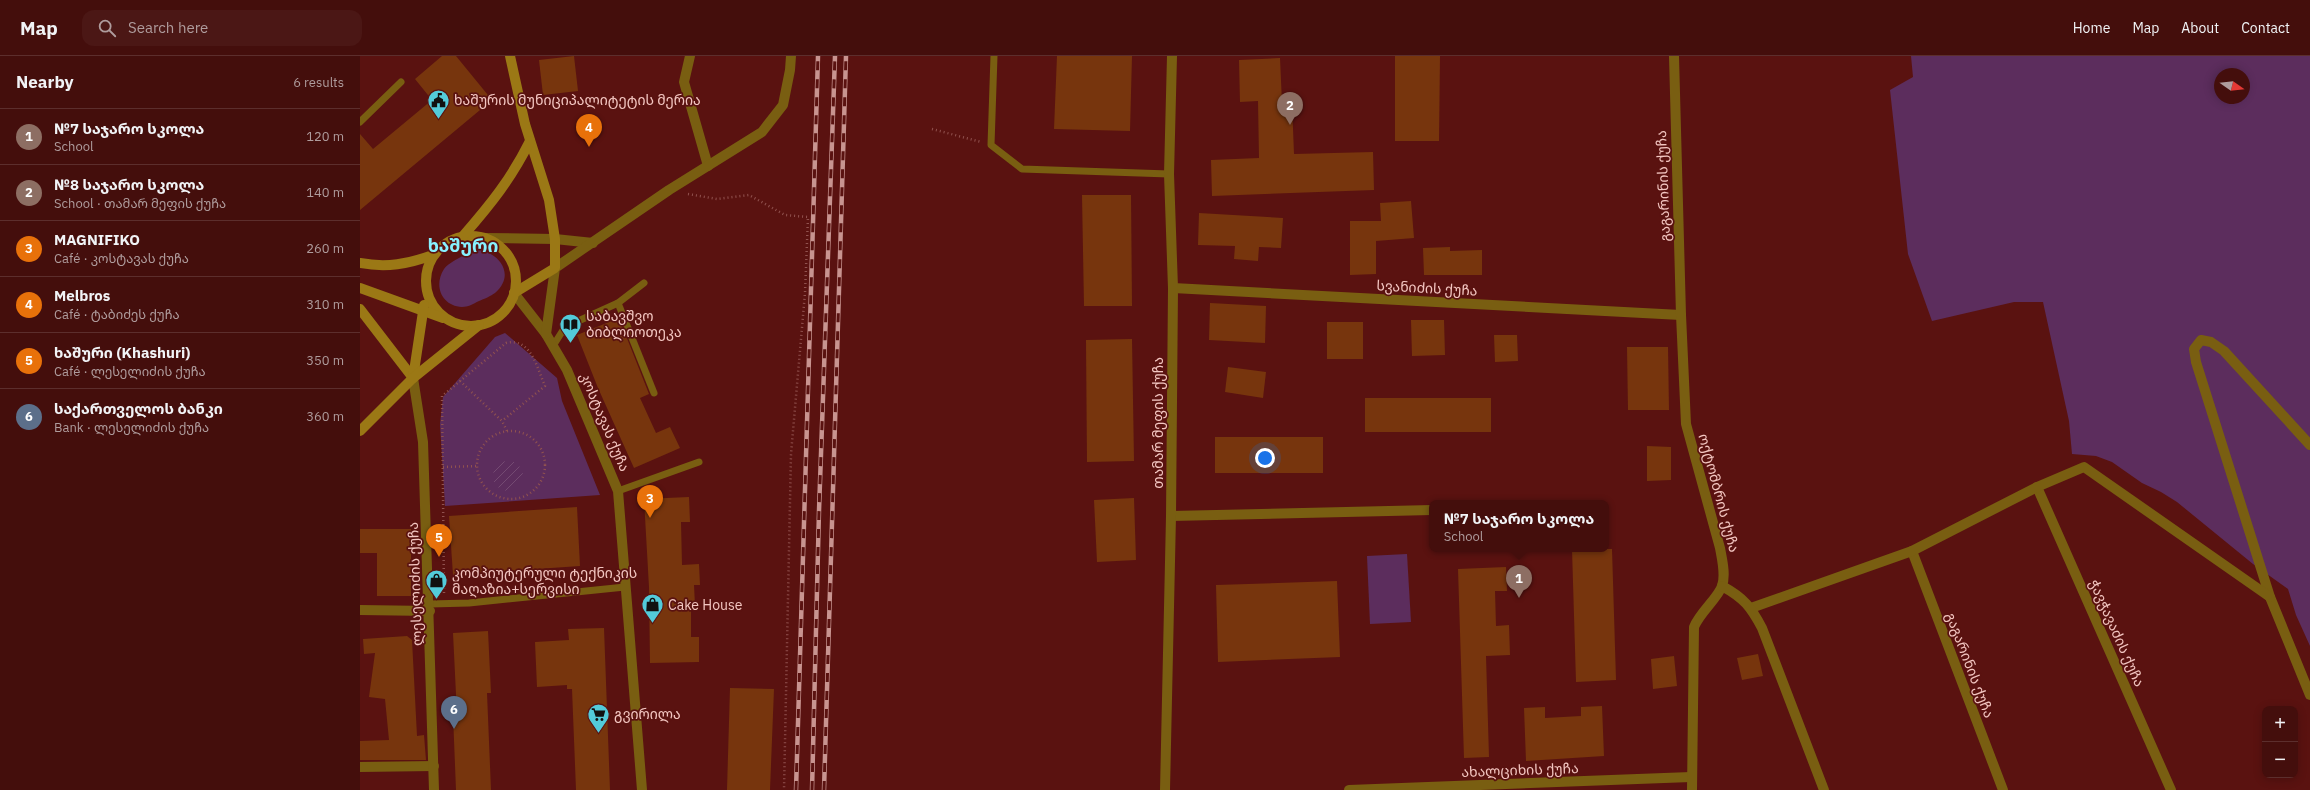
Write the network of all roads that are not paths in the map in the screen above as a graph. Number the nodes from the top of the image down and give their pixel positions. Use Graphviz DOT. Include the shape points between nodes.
graph roads {
  1 [pos="510,56"];
  2 [pos="690,56"];
  3 [pos="791,56"];
  4 [pos="994,56"];
  5 [pos="1172,56"];
  6 [pos="1674,56"];
  7 [pos="401,82"];
  8 [pos="360,122"];
  9 [pos="530,141"];
  10 [pos="708,166"];
  11 [pos="1169,174"];
  12 [pos="463,236"];
  13 [pos="484,238"];
  14 [pos="555,239"];
  15 [pos="593,243"];
  16 [pos="433,255"];
  17 [pos="360,263"];
  18 [pos="555,268"];
  19 [pos="644,283"];
  20 [pos="360,288"];
  21 [pos="1173,288"];
  22 [pos="426,290"];
  23 [pos="514,293"];
  24 [pos="618,303"];
  25 [pos="360,309"];
  26 [pos="423,310"];
  27 [pos="1681,315"];
  28 [pos="445,319"];
  29 [pos="479,325"];
  30 [pos="546,334"];
  31 [pos="553,346"];
  32 [pos="413,378"];
  33 [pos="654,393"];
  34 [pos="360,431"];
  35 [pos="2310,444"];
  36 [pos="699,462"];
  37 [pos="2037,487"];
  38 [pos="618,490"];
  39 [pos="1429,510"];
  40 [pos="1171,516"];
  41 [pos="1912,551"];
  42 [pos="1722,586"];
  43 [pos="625,587"];
  44 [pos="2270,597"];
  45 [pos="430,607"];
  46 [pos="1751,608"];
  47 [pos="360,610"];
  48 [pos="2310,695"];
  49 [pos="434,766"];
  50 [pos="360,767"];
  51 [pos="1691,778"];
  52 [pos="434,790"];
  53 [pos="642,790"];
  54 [pos="1166,790"];
  55 [pos="1349,790"];
  56 [pos="1692,790"];
  57 [pos="1824,790"];
  58 [pos="2003,790"];
  59 [pos="2171,790"];
  1 -- 9 [label="main road"];
  2 -- 10 [label="street" via="684,82"];
  3 -- 10 [label="street" via="782,104 762,132"];
  4 -- 11 [label="lane" via="991,145 1022,170"];
  5 -- 11 [label="street, თამარ მეფის ქუჩა"];
  6 -- 27 [label="street, გაგარინის ქუჩა"];
  7 -- 8 [label="lane"];
  9 -- 12 [label="main road" via="498,196"];
  9 -- 14 [label="main road" via="549,200"];
  10 -- 15 [label="street"];
  11 -- 21 [label="street, თამარ მეფის ქუჩა"];
  12 -- 13 [label="main road"];
  12 -- 16 [label="main road" via="443,245"];
  13 -- 14 [label="street"];
  13 -- 23 [label="main road" via="500,246 510,258 515,274"];
  14 -- 15 [label="street"];
  14 -- 18 [label="main road"];
  15 -- 18 [label="street"];
  16 -- 17 [label="main road" via="408,264 391,266"];
  16 -- 22 [label="main road" via="426,275"];
  18 -- 23 [label="main road"];
  18 -- 30 [label="street"];
  19 -- 24 [label="lane"];
  20 -- 26 [label="main road"];
  21 -- 27 [label="street, სვანიძის ქუჩა"];
  21 -- 40 [label="street, თამარ მეფის ქუჩა"];
  22 -- 26 [label="main road"];
  22 -- 28 [label="main road" via="435,308"];
  23 -- 29 [label="main road" via="505,310"];
  23 -- 30 [label="street, კოსტავას ქუჩა"];
  24 -- 31 [label="lane" via="565,327"];
  24 -- 33 [label="lane"];
  25 -- 32 [label="main road"];
  26 -- 28 [label="main road"];
  26 -- 32 [label="main road"];
  27 -- 42 [label="street, ოქტომბრის ქუჩა" via="1686,424 1720,548"];
  28 -- 29 [label="main road" via="464,326"];
  29 -- 32 [label="main road"];
  30 -- 31 [label="street, კოსტავას ქუჩა"];
  31 -- 38 [label="street, კოსტავას ქუჩა" via="567,370"];
  32 -- 34 [label="main road"];
  32 -- 45 [label="street, ლესელიძის ქუჩა" via="424,442"];
  35 -- 44 [label="street" via="2224,351 2211,342 2201,340 2194,349 2196,362"];
  36 -- 38 [label="lane"];
  37 -- 41 [label="street"];
  37 -- 44 [label="street" via="2084,467"];
  37 -- 59 [label="street, ჭავჭავაძის ქუჩა"];
  38 -- 43 [label="street, კოსტავას ქუჩა"];
  39 -- 40 [label="street"];
  40 -- 54 [label="street, თამარ მეფის ქუჩა"];
  41 -- 46 [label="street"];
  41 -- 58 [label="street, გაგარინის ქუჩა"];
  42 -- 46 [label="street" via="1743,599"];
  42 -- 51 [label="street" via="1697,619 1694,627"];
  43 -- 45 [label="lane" via="444,603"];
  43 -- 53 [label="street, კოსტავას ქუჩა"];
  44 -- 48 [label="street"];
  45 -- 47 [label="street"];
  45 -- 49 [label="street, ლესელიძის ქუჩა"];
  46 -- 57 [label="street" via="1762,628"];
  49 -- 50 [label="street"];
  49 -- 52 [label="street, ლესელიძის ქუჩა"];
  51 -- 55 [label="street, ახალციხის ქუჩა"];
  51 -- 56 [label="street"];
}
